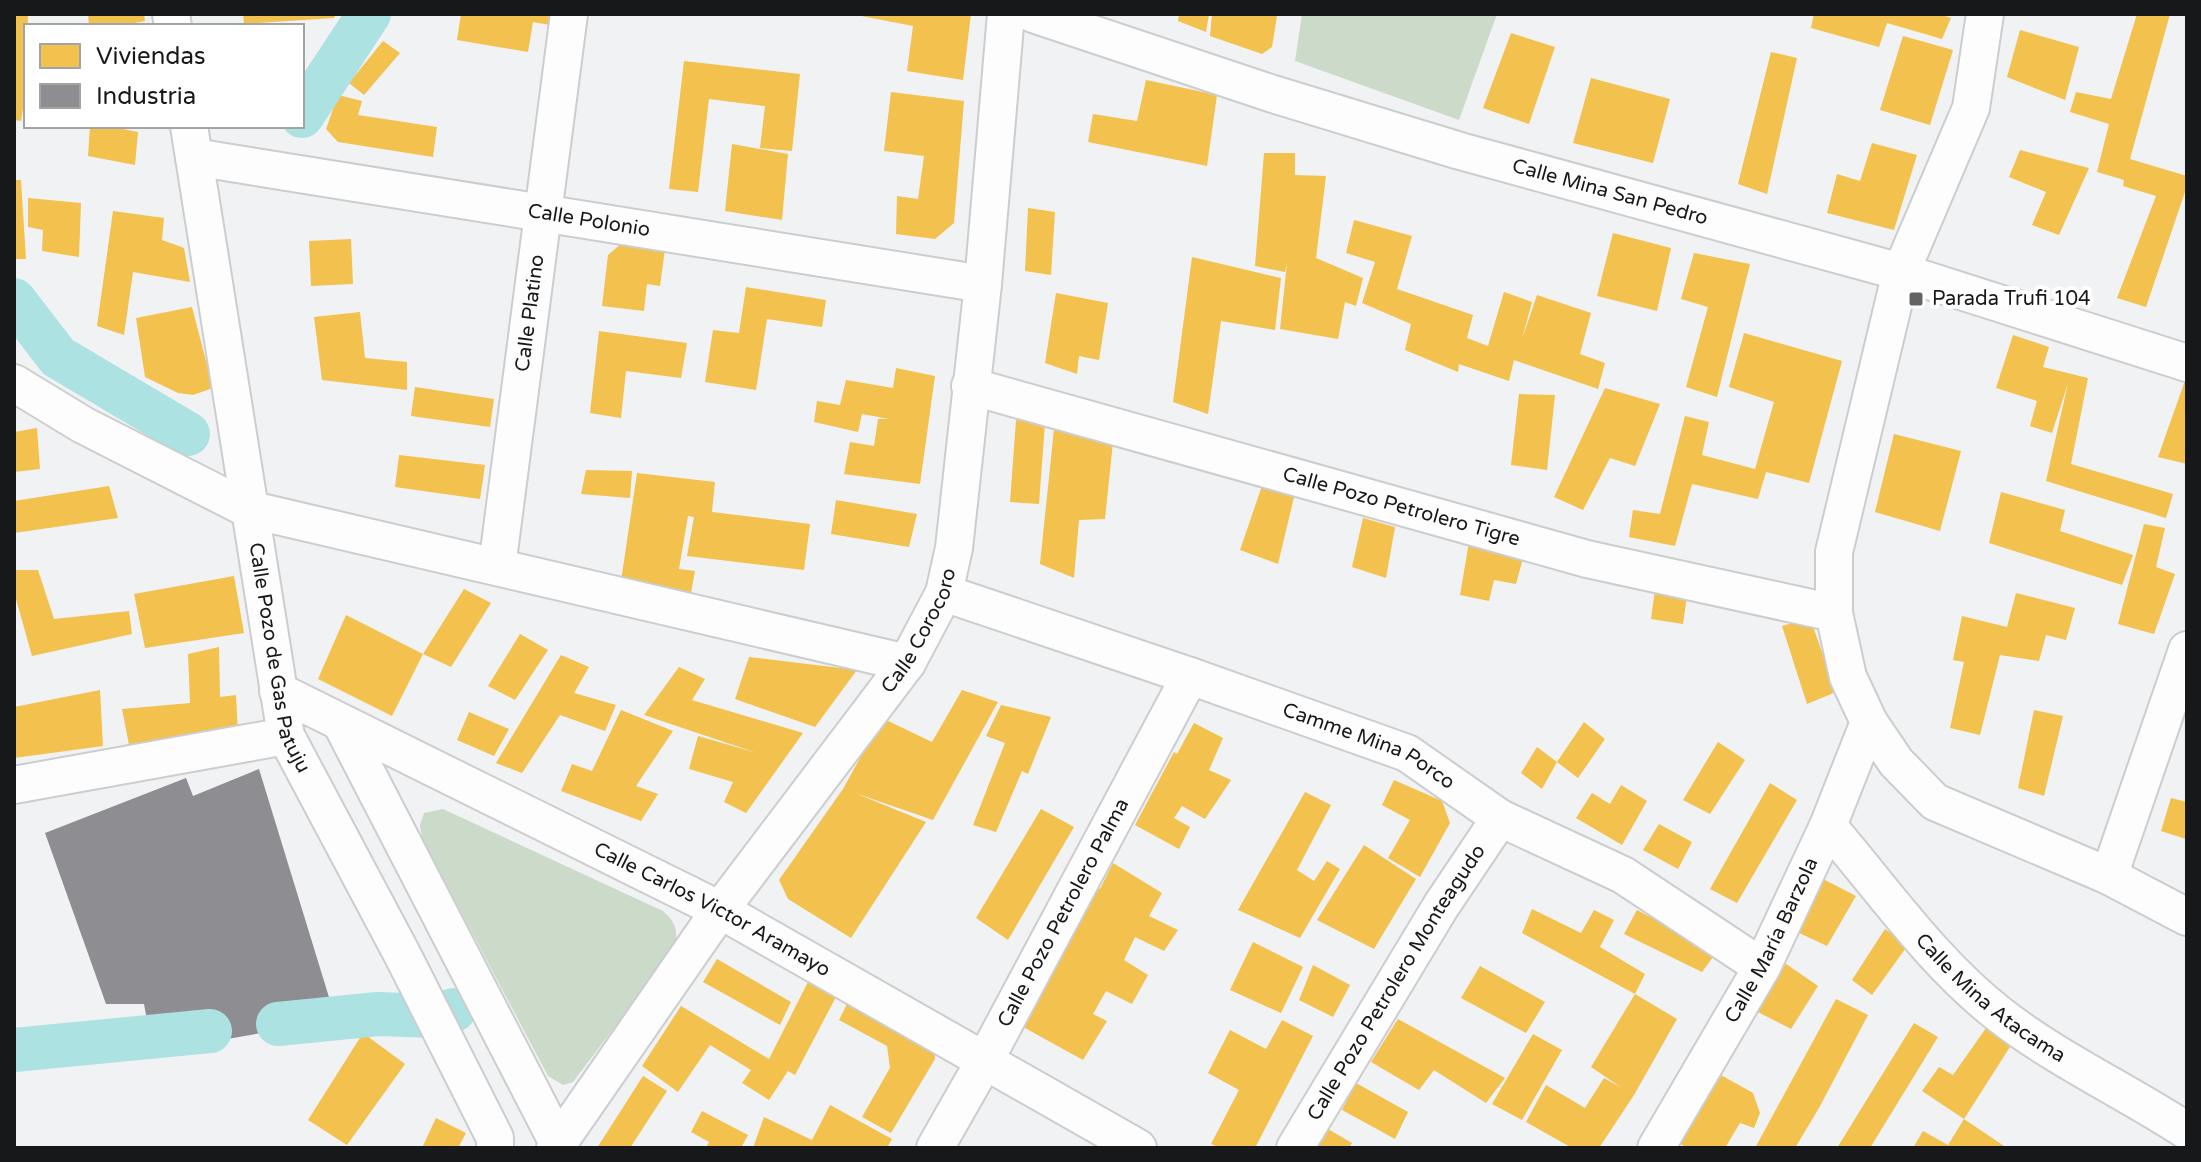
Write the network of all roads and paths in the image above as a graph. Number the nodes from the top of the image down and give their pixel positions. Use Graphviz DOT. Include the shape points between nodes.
graph roads {
  1 [pos="569,14"];
  2 [pos="1006,14"];
  3 [pos="1033,14"];
  4 [pos="1985,14"];
  5 [pos="192,141"];
  6 [pos="545,214"];
  7 [pos="1901,272"];
  8 [pos="983,284"];
  9 [pos="2187,363"];
  10 [pos="14,383"];
  11 [pos="970,386"];
  12 [pos="248,509"];
  13 [pos="497,567"];
  14 [pos="944,593"];
  15 [pos="1834,613"];
  16 [pos="2187,650"];
  17 [pos="907,663"];
  18 [pos="1190,676"];
  19 [pos="278,691"];
  20 [pos="1869,722"];
  21 [pos="342,725"];
  22 [pos="286,736"];
  23 [pos="14,785"];
  24 [pos="1500,818"];
  25 [pos="1828,826"];
  26 [pos="2109,876"];
  27 [pos="720,910"];
  28 [pos="2187,917"];
  29 [pos="1762,967"];
  30 [pos="985,1060"];
  31 [pos="2187,1131"];
  32 [pos="557,1146"];
  33 [pos="495,1148"];
  34 [pos="935,1148"];
  35 [pos="1138,1148"];
  36 [pos="1295,1148"];
  37 [pos="1656,1148"];
  1 -- 6 [label="street, Calle Platino"];
  2 -- 8 [label="street, Calle Corocoro"];
  3 -- 7 [label="street, Calle Mina San Pedro" via="1460,151"];
  4 -- 7 [label="street" via="1971,108"];
  5 -- 6 [label="street, Calle Polonio"];
  5 -- 12 [label="street, Calle Pozo de Gas Patuju"];
  6 -- 8 [label="street, Calle Polonio"];
  6 -- 13 [label="street, Calle Platino"];
  7 -- 9 [label="street, Calle Mina San Pedro"];
  7 -- 15 [label="street" via="1834,552"];
  8 -- 11 [label="street, Calle Corocoro"];
  10 -- 12 [label="street" via="83,425"];
  11 -- 14 [label="street, Calle Corocoro" via="954,548"];
  11 -- 15 [label="street, Calle Pozo Petrolero Tigre" via="1587,559"];
  12 -- 13 [label="street"];
  12 -- 19 [label="street, Calle Pozo de Gas Patuju"];
  13 -- 17 [label="street"];
  14 -- 17 [label="street, Calle Corocoro"];
  14 -- 18 [label="street, Camme Mina Porco"];
  15 -- 20 [label="street" via="1848,677"];
  16 -- 26 [label="street"];
  17 -- 27 [label="street, Calle Corocoro"];
  18 -- 24 [label="street, Camme Mina Porco" via="1407,753"];
  18 -- 30 [label="street, Calle Pozo Petrolero Palma"];
  19 -- 21 [label="street, Calle Carlos Victor Aramayo"];
  19 -- 22 [label="street, Calle Pozo de Gas Patuju"];
  20 -- 25 [label="street, Calle María Barzola"];
  20 -- 26 [label="street" via="1896,762 1935,802"];
  21 -- 27 [label="street, Calle Carlos Victor Aramayo"];
  21 -- 32 [label="street"];
  22 -- 23 [label="street"];
  22 -- 33 [label="street, Calle Pozo de Gas Patuju" via="421,991 495,1138"];
  24 -- 29 [label="street, Camme Mina Porco" via="1623,875"];
  24 -- 36 [label="street, Calle Pozo Petrolero Monteagudo"];
  25 -- 29 [label="street, Calle María Barzola"];
  25 -- 31 [label="street, Calle Mina Atacama" via="1949,969 2000,1015"];
  26 -- 28 [label="street"];
  27 -- 30 [label="street, Calle Carlos Victor Aramayo"];
  27 -- 32 [label="street, Calle Corocoro"];
  29 -- 37 [label="street, Calle María Barzola"];
  30 -- 34 [label="street, Calle Pozo Petrolero Palma"];
  30 -- 35 [label="street, Calle Carlos Victor Aramayo"];
}
